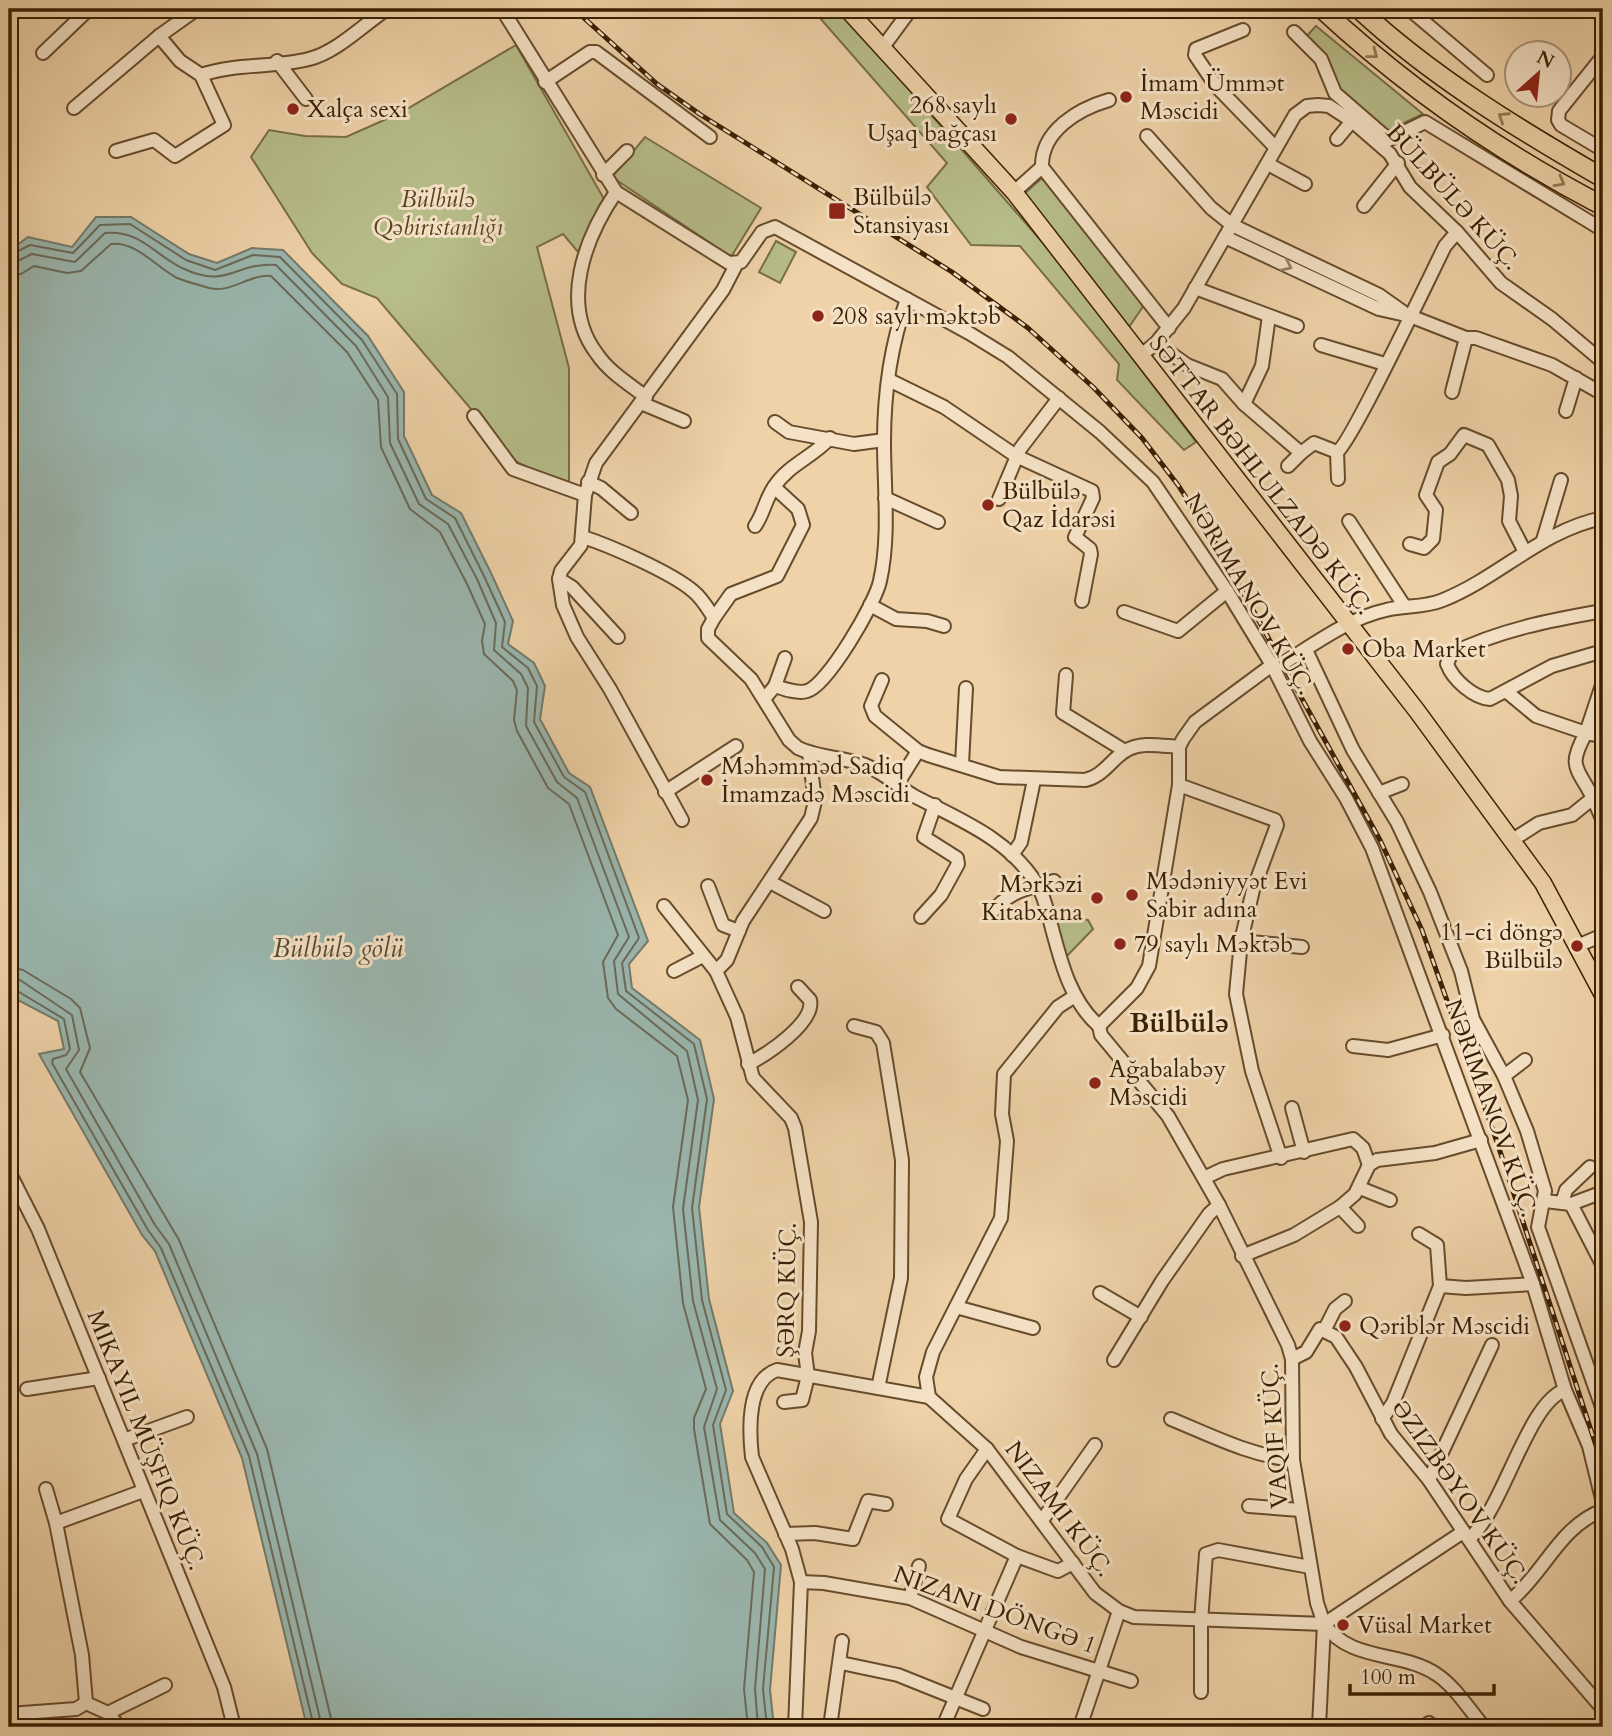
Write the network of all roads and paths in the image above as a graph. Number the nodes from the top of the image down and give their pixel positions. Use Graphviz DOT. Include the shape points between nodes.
graph roads {
  1 [pos="89,9"];
  2 [pos="197,9"];
  3 [pos="387,9"];
  4 [pos="502,9"];
  5 [pos="847,9"];
  6 [pos="911,9"];
  7 [pos="1322,9"];
  8 [pos="1359,9"];
  9 [pos="1409,9"];
  10 [pos="1243,30"];
  11 [pos="1294,32"];
  12 [pos="159,36"];
  13 [pos="883,47"];
  14 [pos="43,53"];
  15 [pos="1603,56"];
  16 [pos="277,61"];
  17 [pos="201,75"];
  18 [pos="1486,75"];
  19 [pos="545,82"];
  20 [pos="306,99"];
  21 [pos="1109,100"];
  22 [pos="74,108"];
  23 [pos="1352,121"];
  24 [pos="1147,135"];
  25 [pos="710,137"];
  26 [pos="1337,139"];
  27 [pos="1384,141"];
  28 [pos="1276,148"];
  29 [pos="1603,150"];
  30 [pos="116,151"];
  31 [pos="627,151"];
  32 [pos="1398,163"];
  33 [pos="1268,164"];
  34 [pos="1042,167"];
  35 [pos="603,175"];
  36 [pos="1603,178"];
  37 [pos="1305,184"];
  38 [pos="616,192"];
  39 [pos="1014,192"];
  40 [pos="1364,206"];
  41 [pos="1603,206"];
  42 [pos="1232,225"];
  43 [pos="1603,230"];
  44 [pos="1457,232"];
  45 [pos="1225,237"];
  46 [pos="736,265"];
  47 [pos="1195,288"];
  48 [pos="907,299"];
  49 [pos="1269,316"];
  50 [pos="1409,316"];
  51 [pos="1297,326"];
  52 [pos="1169,328"];
  53 [pos="1466,338"];
  54 [pos="1156,343"];
  55 [pos="1321,345"];
  56 [pos="1139,356"];
  57 [pos="1603,362"];
  58 [pos="1385,364"];
  59 [pos="1576,378"];
  60 [pos="889,380"];
  61 [pos="1452,392"];
  62 [pos="1603,394"];
  63 [pos="1059,398"];
  64 [pos="644,400"];
  65 [pos="1244,404"];
  66 [pos="1566,411"];
  67 [pos="474,416"];
  68 [pos="684,421"];
  69 [pos="775,422"];
  70 [pos="830,438"];
  71 [pos="884,440"];
  72 [pos="1337,452"];
  73 [pos="1301,453"];
  74 [pos="1016,456"];
  75 [pos="1288,466"];
  76 [pos="1338,479"];
  77 [pos="1560,480"];
  78 [pos="774,487"];
  79 [pos="586,489"];
  80 [pos="885,498"];
  81 [pos="999,499"];
  82 [pos="632,513"];
  83 [pos="1603,518"];
  84 [pos="1349,521"];
  85 [pos="938,522"];
  86 [pos="755,526"];
  87 [pos="583,537"];
  88 [pos="1543,540"];
  89 [pos="1409,544"];
  90 [pos="1525,552"];
  91 [pos="559,579"];
  92 [pos="1227,591"];
  93 [pos="1082,601"];
  94 [pos="870,605"];
  95 [pos="1405,607"];
  96 [pos="1603,611"];
  97 [pos="1124,612"];
  98 [pos="714,618"];
  99 [pos="944,626"];
  100 [pos="1349,626"];
  101 [pos="618,637"];
  102 [pos="1306,650"];
  103 [pos="1603,651"];
  104 [pos="785,658"];
  105 [pos="1272,665"];
  106 [pos="1066,674"];
  107 [pos="882,680"];
  108 [pos="1602,685"];
  109 [pos="775,686"];
  110 [pos="967,688"];
  111 [pos="1507,692"];
  112 [pos="765,698"];
  113 [pos="1586,733"];
  114 [pos="1603,736"];
  115 [pos="736,746"];
  116 [pos="1179,747"];
  117 [pos="918,751"];
  118 [pos="1125,751"];
  119 [pos="809,753"];
  120 [pos="962,764"];
  121 [pos="1034,780"];
  122 [pos="898,783"];
  123 [pos="1179,785"];
  124 [pos="1402,785"];
  125 [pos="665,792"];
  126 [pos="1379,793"];
  127 [pos="1593,798"];
  128 [pos="935,805"];
  129 [pos="682,820"];
  130 [pos="1603,821"];
  131 [pos="1514,839"];
  132 [pos="1012,855"];
  133 [pos="1054,881"];
  134 [pos="770,882"];
  135 [pos="1038,885"];
  136 [pos="708,886"];
  137 [pos="664,906"];
  138 [pos="824,911"];
  139 [pos="989,915"];
  140 [pos="921,917"];
  141 [pos="739,931"];
  142 [pos="1603,934"];
  143 [pos="1241,942"];
  144 [pos="1577,946"];
  145 [pos="1302,947"];
  146 [pos="703,956"];
  147 [pos="674,971"];
  148 [pos="716,971"];
  149 [pos="798,987"];
  150 [pos="1603,995"];
  151 [pos="1076,996"];
  152 [pos="854,1026"];
  153 [pos="1099,1026"];
  154 [pos="1443,1035"];
  155 [pos="1353,1046"];
  156 [pos="1525,1060"];
  157 [pos="748,1064"];
  158 [pos="1504,1076"];
  159 [pos="1292,1108"];
  160 [pos="1481,1140"];
  161 [pos="1304,1152"];
  162 [pos="1281,1158"];
  163 [pos="1369,1165"];
  164 [pos="1590,1167"];
  165 [pos="10,1176"];
  166 [pos="1204,1178"];
  167 [pos="1360,1188"];
  168 [pos="1603,1192"];
  169 [pos="1390,1200"];
  170 [pos="1545,1200"];
  171 [pos="1567,1203"];
  172 [pos="1219,1205"];
  173 [pos="1339,1207"];
  174 [pos="1358,1226"];
  175 [pos="1419,1234"];
  176 [pos="1242,1256"];
  177 [pos="1603,1266"];
  178 [pos="1533,1284"];
  179 [pos="1440,1286"];
  180 [pos="1100,1293"];
  181 [pos="1345,1301"];
  182 [pos="957,1307"];
  183 [pos="1141,1317"];
  184 [pos="1033,1328"];
  185 [pos="1325,1329"];
  186 [pos="1492,1345"];
  187 [pos="1292,1359"];
  188 [pos="1114,1360"];
  189 [pos="808,1376"];
  190 [pos="99,1378"];
  191 [pos="878,1388"];
  192 [pos="27,1389"];
  193 [pos="1565,1390"];
  194 [pos="929,1396"];
  195 [pos="784,1402"];
  196 [pos="1603,1410"];
  197 [pos="187,1417"];
  198 [pos="1171,1419"];
  199 [pos="1382,1419"];
  200 [pos="124,1440"];
  201 [pos="1095,1445"];
  202 [pos="987,1449"];
  203 [pos="1293,1460"];
  204 [pos="1429,1480"];
  205 [pos="46,1489"];
  206 [pos="143,1491"];
  207 [pos="886,1503"];
  208 [pos="1603,1503"];
  209 [pos="1249,1506"];
  210 [pos="1300,1510"];
  211 [pos="1603,1510"];
  212 [pos="1043,1519"];
  213 [pos="56,1523"];
  214 [pos="785,1534"];
  215 [pos="1466,1536"];
  216 [pos="1017,1556"];
  217 [pos="1073,1563"];
  218 [pos="919,1566"];
  219 [pos="1310,1567"];
  220 [pos="801,1582"];
  221 [pos="911,1598"];
  222 [pos="1510,1601"];
  223 [pos="1119,1611"];
  224 [pos="1201,1621"];
  225 [pos="1324,1624"];
  226 [pos="985,1631"];
  227 [pos="842,1641"];
  228 [pos="841,1663"];
  229 [pos="1099,1670"];
  230 [pos="1131,1681"];
  231 [pos="165,1685"];
  232 [pos="1201,1692"];
  233 [pos="953,1700"];
  234 [pos="86,1703"];
  235 [pos="983,1709"];
  236 [pos="1603,1709"];
  237 [pos="108,1713"];
  238 [pos="9,1714"];
  239 [pos="119,1727"];
  240 [pos="234,1727"];
  241 [pos="796,1727"];
  242 [pos="830,1727"];
  243 [pos="943,1727"];
  244 [pos="1080,1727"];
  245 [pos="1319,1727"];
  246 [pos="1484,1727"];
  1 -- 14 [label="street"];
  2 -- 12 [label="street"];
  3 -- 16 [label="street" via="327,52 308,59"];
  4 -- 19 [label="street"];
  5 -- 13 [label="main road, SƏTTAR BƏHLULZADƏ KÜÇ."];
  6 -- 13 [label="street"];
  7 -- 41 [label="highway, one-way" via="1358,43 1469,126"];
  36 -- 8 [label="highway, one-way" via="1493,111"];
  9 -- 18 [label="street"];
  10 -- 28 [label="street" via="1196,49 1195,55 1216,86"];
  11 -- 27 [label="street" via="1321,59 1335,93"];
  12 -- 17 [label="street" via="180,61"];
  12 -- 22 [label="street"];
  13 -- 39 [label="main road, SƏTTAR BƏHLULZADƏ KÜÇ."];
  15 -- 29 [label="street" via="1559,111 1558,120"];
  16 -- 17 [label="street"];
  16 -- 20 [label="street"];
  17 -- 30 [label="street" via="224,125 175,156 153,140"];
  19 -- 25 [label="street" via="596,52"];
  19 -- 35 [label="street"];
  21 -- 34 [label="street" via="1082,110 1051,136 1044,146"];
  23 -- 26 [label="street"];
  23 -- 27 [label="street, BÜLBÜLƏ KÜÇ."];
  23 -- 28 [label="street, BÜLBÜLƏ KÜÇ." via="1329,106 1307,106 1295,116"];
  24 -- 42 [label="street" via="1211,208"];
  27 -- 32 [label="street, BÜLBÜLƏ KÜÇ."];
  27 -- 43 [label="street" via="1425,122"];
  28 -- 33 [label="street, BÜLBÜLƏ KÜÇ."];
  31 -- 35 [label="street"];
  32 -- 40 [label="street"];
  32 -- 44 [label="street, BÜLBÜLƏ KÜÇ." via="1410,187"];
  33 -- 37 [label="street"];
  33 -- 42 [label="street, BÜLBÜLƏ KÜÇ."];
  34 -- 39 [label="street"];
  34 -- 52 [label="street"];
  35 -- 38 [label="street"];
  38 -- 46 [label="street"];
  38 -- 64 [label="street" via="584,253 577,295 585,336 597,355"];
  39 -- 56 [label="main road, SƏTTAR BƏHLULZADƏ KÜÇ."];
  42 -- 45 [label="street, BÜLBÜLƏ KÜÇ."];
  42 -- 50 [label="street" via="1379,295"];
  44 -- 50 [label="street"];
  44 -- 57 [label="street, BÜLBÜLƏ KÜÇ." via="1501,283"];
  45 -- 47 [label="street, BÜLBÜLƏ KÜÇ."];
  45 -- 50 [label="street, one-way" via="1378,309"];
  46 -- 48 [label="street, NƏRIMANOV KÜÇ." via="762,232 775,227"];
  46 -- 64 [label="street, NƏRIMANOV KÜÇ."];
  47 -- 49 [label="street"];
  47 -- 52 [label="street, BÜLBÜLƏ KÜÇ."];
  48 -- 60 [label="street"];
  48 -- 63 [label="street, NƏRIMANOV KÜÇ." via="987,343"];
  49 -- 51 [label="street"];
  49 -- 65 [label="street" via="1262,366"];
  50 -- 53 [label="street"];
  50 -- 58 [label="street"];
  52 -- 54 [label="street, BÜLBÜLƏ KÜÇ."];
  53 -- 59 [label="street" via="1541,360"];
  53 -- 61 [label="street"];
  54 -- 56 [label="street, BÜLBÜLƏ KÜÇ."];
  54 -- 65 [label="street" via="1188,365 1222,379"];
  55 -- 58 [label="street"];
  56 -- 100 [label="main road, SƏTTAR BƏHLULZADƏ KÜÇ."];
  58 -- 72 [label="street"];
  59 -- 62 [label="street"];
  59 -- 66 [label="street"];
  60 -- 71 [label="street"];
  60 -- 74 [label="street" via="944,407"];
  63 -- 74 [label="street"];
  63 -- 92 [label="street, NƏRIMANOV KÜÇ." via="1153,482"];
  64 -- 68 [label="street"];
  64 -- 79 [label="street, NƏRIMANOV KÜÇ." via="614,437"];
  65 -- 73 [label="street"];
  67 -- 79 [label="street" via="513,469"];
  69 -- 70 [label="street" via="789,432"];
  70 -- 71 [label="street" via="861,445"];
  70 -- 78 [label="street" via="816,454 790,467"];
  71 -- 80 [label="street"];
  72 -- 73 [label="street" via="1314,443"];
  72 -- 76 [label="street"];
  73 -- 75 [label="street"];
  74 -- 81 [label="street"];
  74 -- 93 [label="street" via="1094,494 1075,537 1091,554"];
  77 -- 88 [label="street"];
  78 -- 86 [label="street"];
  78 -- 98 [label="street" via="798,509 803,525 799,535 777,576 731,594"];
  79 -- 82 [label="street" via="601,488"];
  79 -- 87 [label="street"];
  80 -- 85 [label="street"];
  80 -- 94 [label="street" via="883,567"];
  83 -- 88 [label="street"];
  84 -- 95 [label="street"];
  87 -- 91 [label="street"];
  87 -- 98 [label="street" via="692,590"];
  88 -- 90 [label="street"];
  89 -- 90 [label="street" via="1424,548 1433,539 1436,510 1426,495 1438,462 1464,435 1488,445 1508,480 1509,521"];
  90 -- 95 [label="street" via="1443,601"];
  91 -- 101 [label="street"];
  91 -- 125 [label="street" via="563,605 577,636"];
  92 -- 97 [label="street" via="1178,631"];
  92 -- 105 [label="street, NƏRIMANOV KÜÇ."];
  94 -- 99 [label="street" via="896,619"];
  94 -- 109 [label="street" via="834,664 814,687 802,692"];
  95 -- 100 [label="street" via="1385,610"];
  96 -- 111 [label="street" via="1521,628 1462,649 1448,660 1459,681 1481,699"];
  98 -- 112 [label="street" via="708,638"];
  100 -- 102 [label="street"];
  100 -- 131 [label="main road, SƏTTAR BƏHLULZADƏ KÜÇ."];
  102 -- 105 [label="street"];
  102 -- 126 [label="street, NƏRIMANOV KÜÇ." via="1353,750"];
  103 -- 111 [label="street" via="1552,666"];
  104 -- 109 [label="street"];
  105 -- 116 [label="street" via="1195,722"];
  105 -- 154 [label="street, NƏRIMANOV KÜÇ." via="1372,848"];
  106 -- 118 [label="street" via="1063,713"];
  107 -- 117 [label="street" via="871,706 875,716"];
  108 -- 113 [label="street"];
  109 -- 112 [label="street"];
  110 -- 120 [label="street"];
  111 -- 113 [label="street" via="1536,716"];
  112 -- 119 [label="street" via="789,740"];
  113 -- 114 [label="street"];
  113 -- 127 [label="street" via="1574,764"];
  115 -- 125 [label="street"];
  116 -- 118 [label="street" via="1144,745"];
  116 -- 123 [label="street"];
  117 -- 120 [label="street"];
  117 -- 122 [label="street"];
  118 -- 121 [label="street" via="1091,779"];
  119 -- 122 [label="street" via="864,765"];
  119 -- 134 [label="street" via="814,808"];
  120 -- 121 [label="street" via="999,777"];
  121 -- 132 [label="street" via="1021,842"];
  122 -- 128 [label="street"];
  123 -- 143 [label="street" via="1231,802 1275,820 1277,825 1253,890"];
  123 -- 153 [label="street" via="1149,966 1137,988"];
  124 -- 126 [label="street"];
  125 -- 129 [label="street"];
  126 -- 158 [label="street, NƏRIMANOV KÜÇ." via="1430,892 1461,971 1473,1019"];
  127 -- 130 [label="street"];
  127 -- 131 [label="street" via="1572,815 1539,823"];
  128 -- 132 [label="street" via="969,822"];
  128 -- 140 [label="street" via="924,837 957,858 958,864 941,895"];
  131 -- 144 [label="main road, SƏTTAR BƏHLULZADƏ KÜÇ."];
  132 -- 135 [label="street"];
  133 -- 135 [label="street"];
  134 -- 138 [label="street"];
  134 -- 141 [label="street"];
  135 -- 139 [label="street" via="1006,896"];
  135 -- 151 [label="street, VAQIF KÜÇ."];
  136 -- 141 [label="street" via="723,925"];
  137 -- 146 [label="street, ŞƏRQ KÜÇ."];
  141 -- 148 [label="street" via="727,960"];
  142 -- 144 [label="street"];
  143 -- 145 [label="street"];
  143 -- 162 [label="street" via="1238,1014"];
  144 -- 150 [label="main road, SƏTTAR BƏHLULZADƏ KÜÇ."];
  146 -- 147 [label="street"];
  146 -- 148 [label="street, ŞƏRQ KÜÇ."];
  148 -- 157 [label="street, ŞƏRQ KÜÇ." via="737,1017"];
  149 -- 157 [label="street" via="810,1000 808,1015 776,1048"];
  151 -- 153 [label="street, VAQIF KÜÇ."];
  151 -- 182 [label="street" via="1058,1007 1004,1074 1002,1114 1007,1141 1001,1218"];
  152 -- 191 [label="street" via="876,1032 883,1043 902,1160 900,1295"];
  153 -- 166 [label="street, VAQIF KÜÇ." via="1101,1035 1163,1109"];
  154 -- 155 [label="street" via="1388,1050"];
  154 -- 160 [label="street, NƏRIMANOV KÜÇ."];
  156 -- 158 [label="street"];
  157 -- 189 [label="street, ŞƏRQ KÜÇ." via="753,1078 795,1128 811,1222"];
  158 -- 170 [label="street, NƏRIMANOV KÜÇ." via="1531,1141"];
  159 -- 161 [label="street"];
  160 -- 163 [label="street"];
  160 -- 178 [label="street, NƏRIMANOV KÜÇ."];
  161 -- 162 [label="street"];
  161 -- 163 [label="street" via="1353,1139 1363,1148"];
  162 -- 166 [label="street" via="1223,1169"];
  163 -- 167 [label="street"];
  164 -- 171 [label="street" via="1566,1190"];
  165 -- 190 [label="street" via="38,1229"];
  166 -- 172 [label="street, VAQIF KÜÇ."];
  167 -- 169 [label="street"];
  167 -- 173 [label="street"];
  168 -- 171 [label="street"];
  170 -- 171 [label="street"];
  170 -- 196 [label="street, NƏRIMANOV KÜÇ." via="1538,1227"];
  171 -- 177 [label="street"];
  172 -- 176 [label="street, VAQIF KÜÇ."];
  172 -- 183 [label="street" via="1188,1243"];
  173 -- 174 [label="street"];
  173 -- 176 [label="street" via="1294,1235"];
  175 -- 179 [label="street" via="1437,1245"];
  176 -- 187 [label="street, VAQIF KÜÇ."];
  178 -- 179 [label="street"];
  178 -- 193 [label="street, NƏRIMANOV KÜÇ."];
  179 -- 199 [label="street" via="1393,1403"];
  180 -- 183 [label="street"];
  181 -- 185 [label="street"];
  182 -- 184 [label="street"];
  182 -- 194 [label="street" via="929,1362"];
  183 -- 188 [label="street"];
  185 -- 187 [label="street" via="1306,1352"];
  185 -- 199 [label="street, ƏZIZBƏYOV KÜÇ." via="1356,1367"];
  186 -- 204 [label="street"];
  187 -- 203 [label="street, VAQIF KÜÇ."];
  189 -- 191 [label="street"];
  189 -- 195 [label="street" via="802,1400"];
  189 -- 214 [label="street" via="777,1370 766,1374 750,1428 758,1472"];
  190 -- 192 [label="street"];
  190 -- 200 [label="street"];
  191 -- 194 [label="street"];
  193 -- 208 [label="street, NƏRIMANOV KÜÇ." via="1589,1446"];
  193 -- 215 [label="street" via="1547,1401 1479,1528"];
  194 -- 202 [label="street, NIZAMI KÜÇ."];
  197 -- 200 [label="street"];
  198 -- 203 [label="street" via="1245,1449"];
  199 -- 204 [label="street, ƏZIZBƏYOV KÜÇ."];
  200 -- 206 [label="street"];
  201 -- 212 [label="street"];
  202 -- 212 [label="street, NIZAMI KÜÇ."];
  202 -- 216 [label="street" via="965,1479 948,1519"];
  203 -- 210 [label="street, VAQIF KÜÇ."];
  204 -- 215 [label="street, ƏZIZBƏYOV KÜÇ."];
  205 -- 213 [label="street"];
  206 -- 213 [label="street"];
  206 -- 240 [label="street" via="224,1687"];
  207 -- 214 [label="street" via="867,1502 853,1539"];
  209 -- 210 [label="street"];
  210 -- 219 [label="street, VAQIF KÜÇ."];
  211 -- 222 [label="street" via="1576,1524"];
  212 -- 217 [label="street, NIZAMI KÜÇ."];
  213 -- 234 [label="street" via="82,1655"];
  214 -- 220 [label="street"];
  215 -- 222 [label="street, ƏZIZBƏYOV KÜÇ."];
  215 -- 225 [label="street"];
  216 -- 217 [label="street" via="1058,1571"];
  216 -- 226 [label="street"];
  217 -- 223 [label="street, NIZAMI KÜÇ." via="1095,1593"];
  218 -- 221 [label="street"];
  219 -- 224 [label="street" via="1211,1550 1205,1561"];
  219 -- 225 [label="street, VAQIF KÜÇ."];
  220 -- 221 [label="street, NIZANI DÖNGƏ 1"];
  220 -- 241 [label="street"];
  221 -- 226 [label="street, NIZANI DÖNGƏ 1"];
  222 -- 236 [label="street, ƏZIZBƏYOV KÜÇ."];
  223 -- 224 [label="street, NIZAMI KÜÇ." via="1151,1619"];
  223 -- 229 [label="street"];
  224 -- 225 [label="street, NIZAMI KÜÇ."];
  224 -- 232 [label="street"];
  225 -- 245 [label="street, VAQIF KÜÇ."];
  225 -- 246 [label="street" via="1353,1647 1435,1673"];
  226 -- 229 [label="street, NIZANI DÖNGƏ 1"];
  226 -- 233 [label="street"];
  227 -- 228 [label="street"];
  228 -- 233 [label="street" via="898,1675"];
  228 -- 242 [label="street"];
  229 -- 230 [label="street, NIZANI DÖNGƏ 1"];
  229 -- 244 [label="street"];
  231 -- 237 [label="street"];
  233 -- 235 [label="street"];
  233 -- 243 [label="street"];
  234 -- 237 [label="street"];
  234 -- 238 [label="street" via="76,1709"];
  237 -- 239 [label="street"];
}
